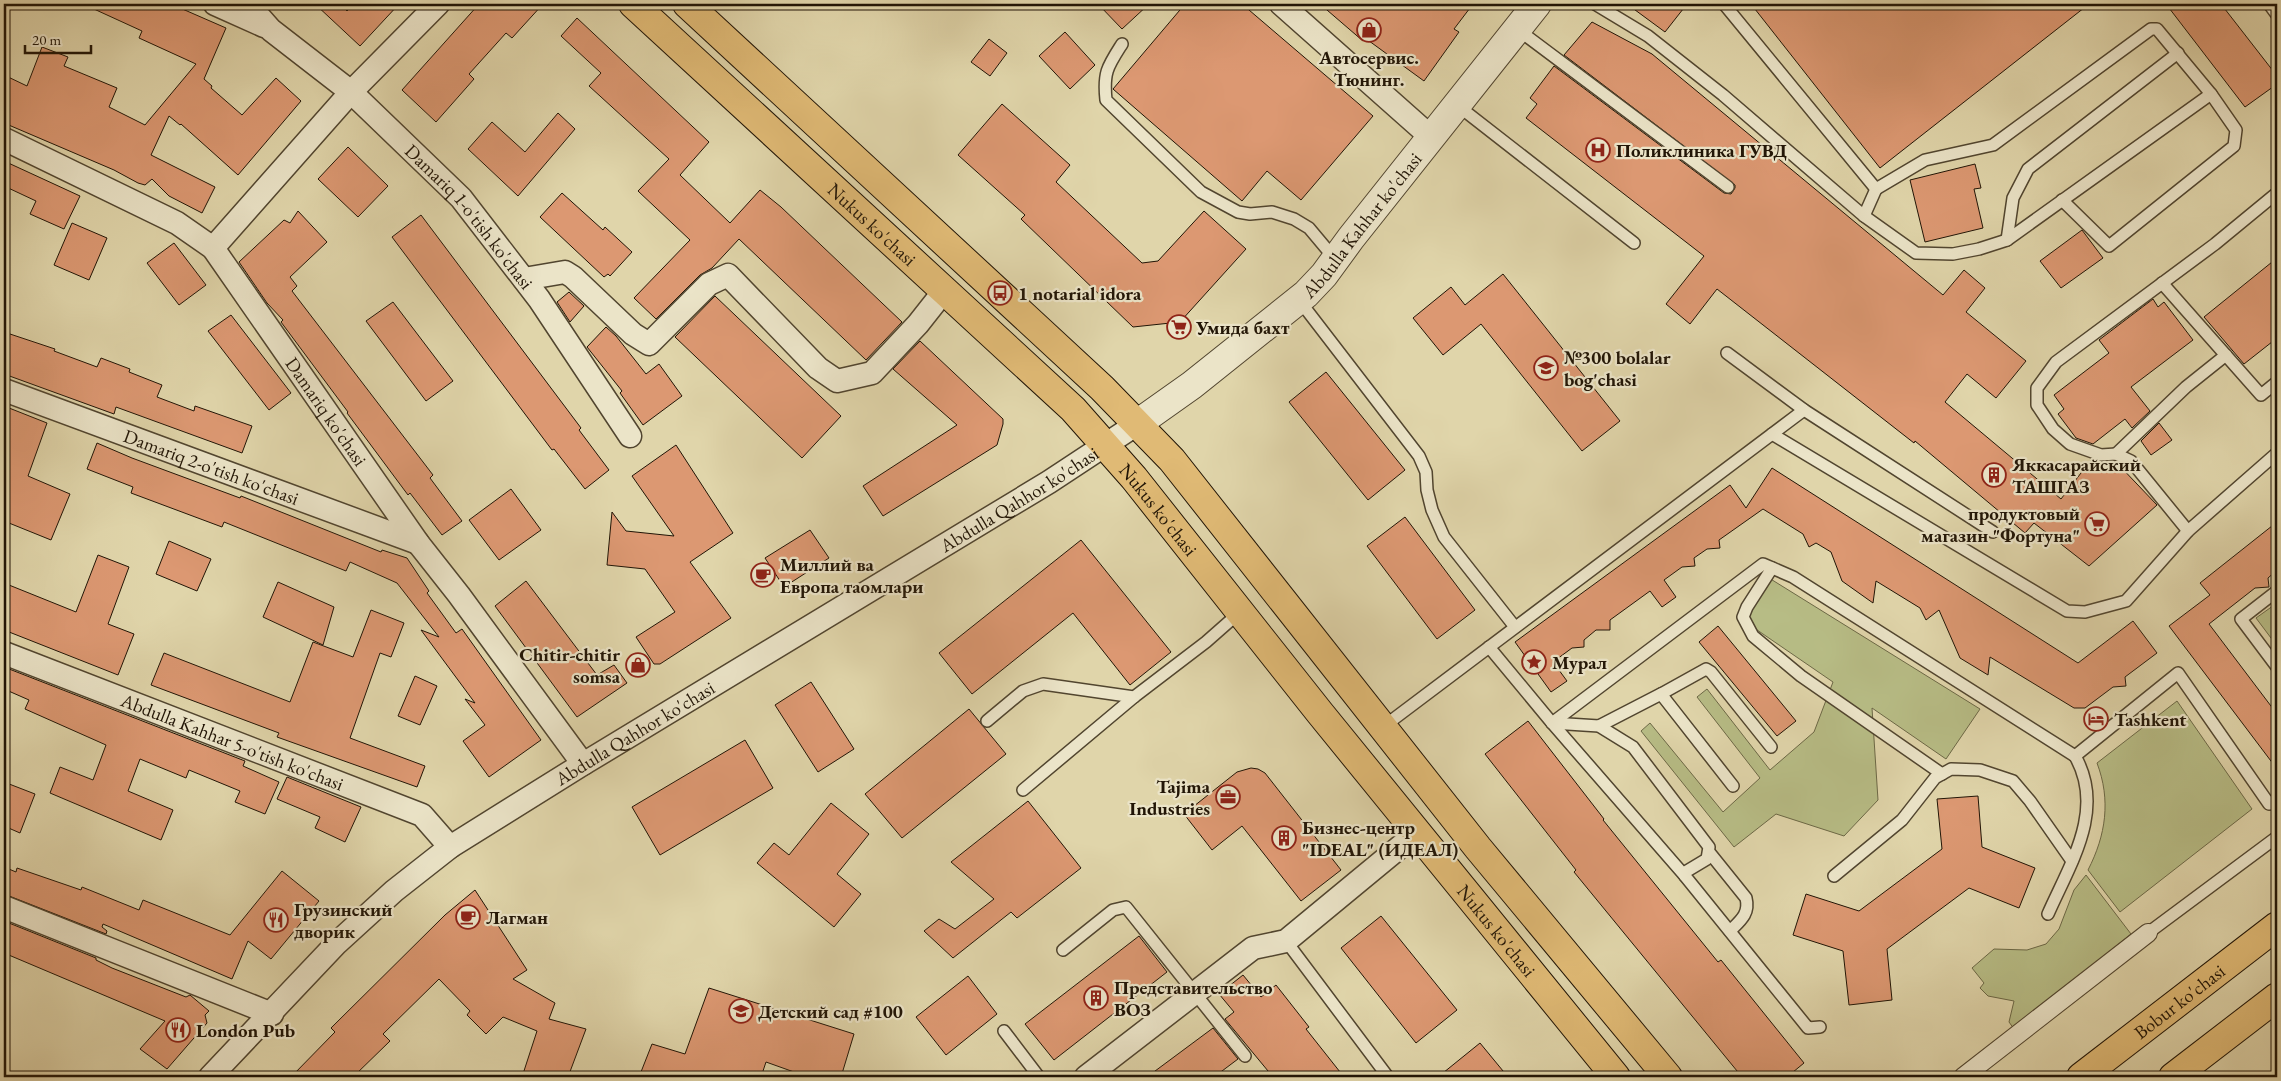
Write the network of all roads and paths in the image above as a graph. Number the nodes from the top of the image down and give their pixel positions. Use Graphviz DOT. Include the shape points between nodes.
graph roads {
  1 [pos="215,4"];
  2 [pos="248,4"];
  3 [pos="438,4"];
  4 [pos="633,4"];
  5 [pos="687,4"];
  6 [pos="1281,4"];
  7 [pos="1537,4"];
  8 [pos="1595,4"];
  9 [pos="1724,4"];
  10 [pos="2269,4"];
  11 [pos="2277,15"];
  12 [pos="1517,29"];
  13 [pos="271,30"];
  14 [pos="1122,44"];
  15 [pos="2178,53"];
  16 [pos="352,92"];
  17 [pos="2211,94"];
  18 [pos="1458,105"];
  19 [pos="1432,138"];
  20 [pos="4,139"];
  21 [pos="1728,187"];
  22 [pos="1876,189"];
  23 [pos="2277,193"];
  24 [pos="2062,200"];
  25 [pos="1864,216"];
  26 [pos="2007,240"];
  27 [pos="1634,242"];
  28 [pos="213,248"];
  29 [pos="1336,260"];
  30 [pos="524,279"];
  31 [pos="2162,283"];
  32 [pos="944,291"];
  33 [pos="1299,300"];
  34 [pos="1727,353"];
  35 [pos="2226,354"];
  36 [pos="2277,382"];
  37 [pos="4,390"];
  38 [pos="1804,410"];
  39 [pos="1136,424"];
  40 [pos="1772,434"];
  41 [pos="630,436"];
  42 [pos="1105,445"];
  43 [pos="2116,454"];
  44 [pos="2277,454"];
  45 [pos="2188,531"];
  46 [pos="1994,532"];
  47 [pos="418,543"];
  48 [pos="1772,568"];
  49 [pos="2277,591"];
  50 [pos="1240,612"];
  51 [pos="1516,627"];
  52 [pos="1489,647"];
  53 [pos="4,653"];
  54 [pos="2277,667"];
  55 [pos="1661,694"];
  56 [pos="1134,697"];
  57 [pos="987,721"];
  58 [pos="1552,723"];
  59 [pos="1599,726"];
  60 [pos="1383,727"];
  61 [pos="1771,747"];
  62 [pos="2075,756"];
  63 [pos="583,764"];
  64 [pos="1942,774"];
  65 [pos="1733,786"];
  66 [pos="1024,790"];
  67 [pos="2277,798"];
  68 [pos="1418,832"];
  69 [pos="2277,837"];
  70 [pos="450,847"];
  71 [pos="1709,852"];
  72 [pos="2072,861"];
  73 [pos="1685,876"];
  74 [pos="1834,876"];
  75 [pos="4,907"];
  76 [pos="2048,914"];
  77 [pos="2277,926"];
  78 [pos="1730,931"];
  79 [pos="2148,933"];
  80 [pos="1286,941"];
  81 [pos="1063,950"];
  82 [pos="1196,993"];
  83 [pos="2277,997"];
  84 [pos="272,1014"];
  85 [pos="1820,1027"];
  86 [pos="1004,1030"];
  87 [pos="1245,1056"];
  88 [pos="210,1077"];
  89 [pos="1039,1077"];
  90 [pos="1086,1077"];
  91 [pos="1388,1077"];
  92 [pos="1616,1077"];
  93 [pos="1668,1077"];
  94 [pos="1963,1077"];
  95 [pos="2082,1077"];
  96 [pos="2173,1077"];
  1 -- 13 [label="street, Damariq 1-o'tish ko'chasi"];
  2 -- 13 [label="street, Damariq 1-o'tish ko'chasi"];
  3 -- 16 [label="street"];
  4 -- 32 [label="main road, Nukus ko'chasi"];
  5 -- 39 [label="main road, Nukus ko'chasi" via="1008,300"];
  6 -- 19 [label="street"];
  7 -- 12 [label="street, Abdulla Kahhar ko'chasi"];
  8 -- 25 [label="lane" via="1648,36 1723,95"];
  9 -- 22 [label="lane"];
  10 -- 11 [label="lane"];
  12 -- 18 [label="street, Abdulla Kahhar ko'chasi"];
  12 -- 21 [label="lane"];
  13 -- 16 [label="street, Damariq 1-o'tish ko'chasi"];
  14 -- 29 [label="lane" via="1107,68 1106,100 1201,192 1238,212 1272,212 1294,219 1309,228"];
  15 -- 17 [label="lane"];
  15 -- 22 [label="lane" via="2157,29 2151,30 1993,145 1925,160"];
  15 -- 26 [label="lane" via="2028,169 2013,198"];
  16 -- 28 [label="street"];
  16 -- 30 [label="street, Damariq 1-o'tish ko'chasi" via="461,198"];
  17 -- 24 [label="lane"];
  17 -- 24 [label="lane" via="2236,130 2234,146 2108,246"];
  18 -- 19 [label="street, Abdulla Kahhar ko'chasi"];
  18 -- 27 [label="lane"];
  19 -- 29 [label="street, Abdulla Kahhar ko'chasi"];
  20 -- 28 [label="street, Damariq ko'chasi" via="177,223"];
  22 -- 25 [label="lane"];
  23 -- 31 [label="lane"];
  24 -- 26 [label="lane"];
  25 -- 26 [label="lane" via="1916,253 1953,254"];
  28 -- 47 [label="street, Damariq ko'chasi"];
  29 -- 33 [label="street, Abdulla Kahhar ko'chasi"];
  30 -- 32 [label="street" via="565,272 649,344 710,284 728,275 818,368 837,381 872,373"];
  30 -- 41 [label="street, Damariq 1-o'tish ko'chasi"];
  31 -- 35 [label="lane"];
  31 -- 43 [label="lane" via="2056,362 2037,388 2037,405 2053,429 2070,444 2101,455"];
  32 -- 42 [label="main road, Nukus ko'chasi" via="1073,410"];
  33 -- 39 [label="street, Abdulla Kahhar ko'chasi" via="1192,385"];
  33 -- 51 [label="lane" via="1419,456 1426,472 1432,510 1444,536"];
  34 -- 38 [label="lane"];
  35 -- 36 [label="lane" via="2261,394"];
  35 -- 43 [label="lane"];
  37 -- 47 [label="street, Damariq 2-o'tish ko'chasi"];
  38 -- 40 [label="lane"];
  38 -- 46 [label="lane"];
  39 -- 42 [label="street, Abdulla Kahhar ko'chasi"];
  39 -- 60 [label="main road, Nukus ko'chasi" via="1182,473"];
  40 -- 45 [label="lane" via="2067,611 2085,612 2126,601"];
  40 -- 51 [label="lane"];
  42 -- 50 [label="main road, Nukus ko'chasi"];
  42 -- 63 [label="street, Abdulla Qahhor ko'chasi"];
  43 -- 45 [label="lane" via="2131,461"];
  44 -- 45 [label="lane"];
  47 -- 63 [label="street, Damariq ko'chasi"];
  48 -- 58 [label="lane" via="1763,564"];
  48 -- 62 [label="lane" via="1793,578"];
  48 -- 64 [label="lane" via="1743,617 1752,636 1801,676"];
  49 -- 54 [label="lane" via="2241,619"];
  50 -- 56 [label="lane"];
  50 -- 68 [label="main road, Nukus ko'chasi"];
  51 -- 52 [label="lane"];
  52 -- 58 [label="lane"];
  52 -- 60 [label="lane"];
  53 -- 70 [label="street, Abdulla Kahhar 5-o'tish ko'chasi" via="422,814"];
  55 -- 59 [label="lane"];
  55 -- 61 [label="lane" via="1706,668"];
  55 -- 65 [label="lane"];
  56 -- 57 [label="lane" via="1043,684 1023,690"];
  56 -- 66 [label="lane"];
  58 -- 59 [label="lane"];
  58 -- 73 [label="lane"];
  59 -- 71 [label="lane" via="1632,747 1709,847"];
  60 -- 93 [label="main road, Nukus ko'chasi" via="1478,848"];
  62 -- 67 [label="lane" via="2178,673 2269,804"];
  62 -- 72 [label="lane" via="2082,768 2088,800 2084,834"];
  63 -- 70 [label="street, Abdulla Qahhor ko'chasi"];
  64 -- 72 [label="lane" via="1951,769 1980,770 2013,781"];
  64 -- 74 [label="lane" via="1935,778 1902,820"];
  68 -- 80 [label="street"];
  68 -- 92 [label="main road, Nukus ko'chasi"];
  69 -- 79 [label="lane"];
  70 -- 84 [label="street, Abdulla Qahhor ko'chasi" via="394,891 337,943"];
  71 -- 73 [label="lane" via="1707,859 1687,871"];
  71 -- 78 [label="lane" via="1746,898 1745,916"];
  72 -- 76 [label="lane"];
  73 -- 78 [label="lane"];
  75 -- 84 [label="street"];
  77 -- 95 [label="main road, Bobur ko'chasi"];
  78 -- 85 [label="lane" via="1808,1028"];
  79 -- 94 [label="street"];
  80 -- 82 [label="street" via="1253,948"];
  80 -- 91 [label="lane"];
  81 -- 82 [label="lane" via="1113,910 1126,907"];
  82 -- 87 [label="lane"];
  82 -- 90 [label="street"];
  83 -- 96 [label="main road"];
  84 -- 88 [label="street, Abdulla Qahhor ko'chasi"];
  86 -- 89 [label="lane"];
}
